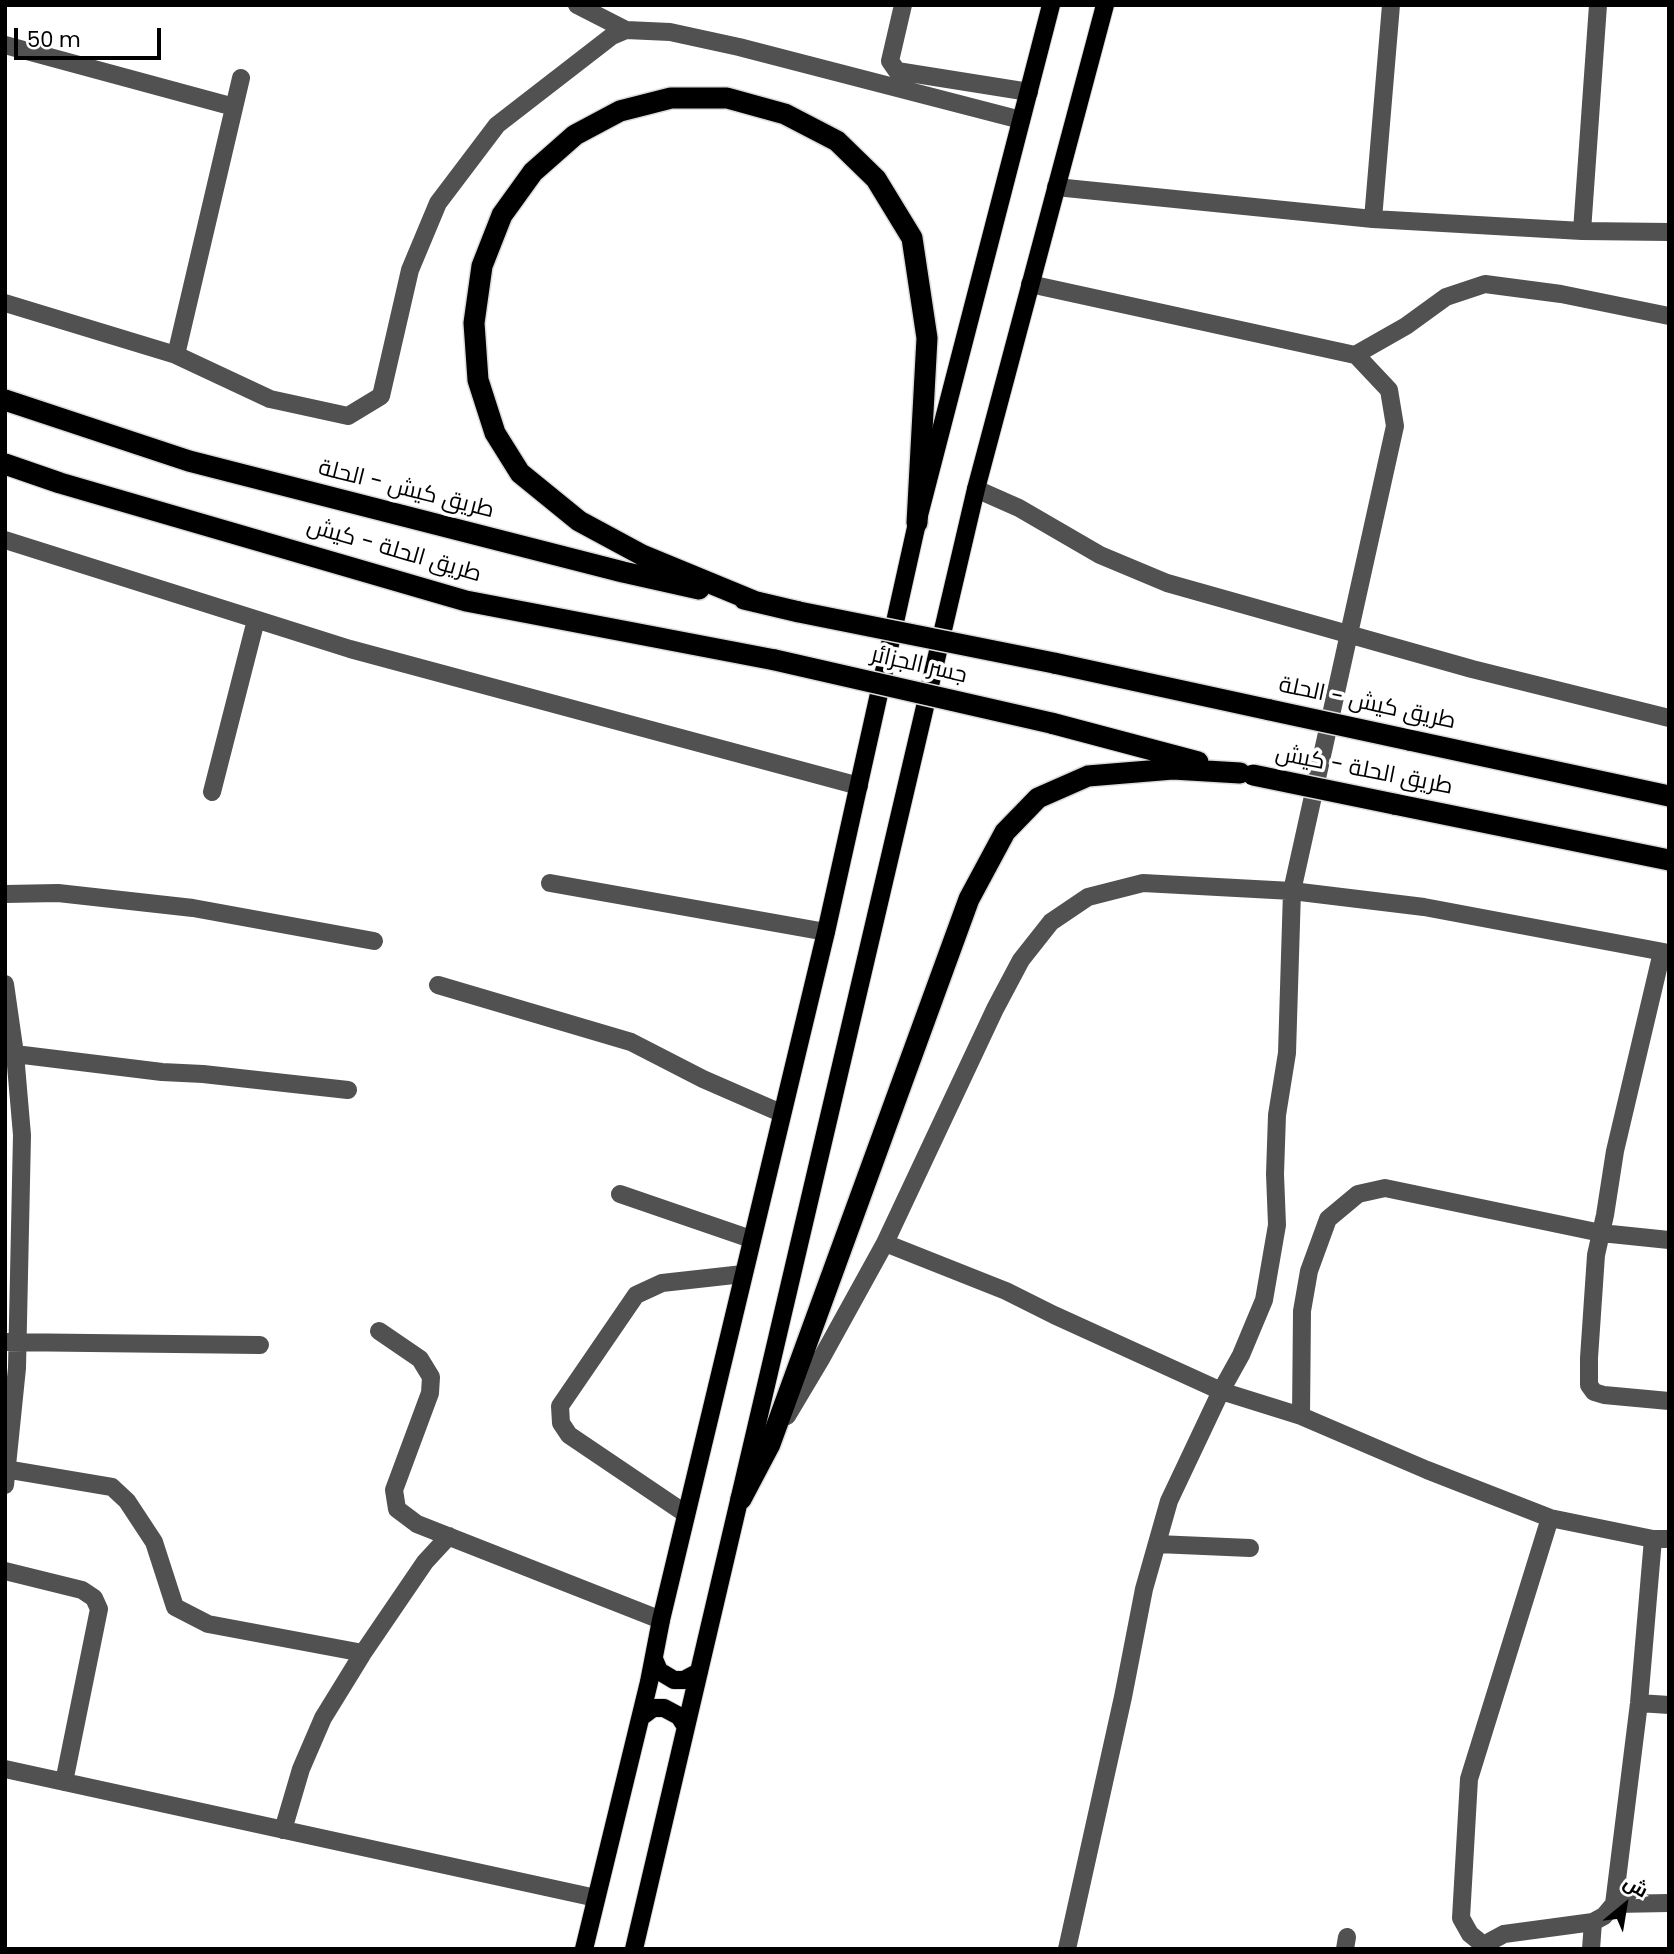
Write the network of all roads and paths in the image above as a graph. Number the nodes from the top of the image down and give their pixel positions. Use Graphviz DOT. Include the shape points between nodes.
graph roads {
  1 [pos="577,5"];
  2 [pos="902,5"];
  3 [pos="1051,5"];
  4 [pos="1105,5"];
  5 [pos="1391,5"];
  6 [pos="1598,5"];
  7 [pos="626,30"];
  8 [pos="5,45"];
  9 [pos="241,78"];
  10 [pos="1029,92"];
  11 [pos="234,107"];
  12 [pos="1021,120"];
  13 [pos="1056,187"];
  14 [pos="1373,219"];
  15 [pos="1582,231"];
  16 [pos="1669,232"];
  17 [pos="1030,284"];
  18 [pos="5,303"];
  19 [pos="1669,316"];
  20 [pos="176,355"];
  21 [pos="1356,355"];
  22 [pos="5,401"];
  23 [pos="5,464"];
  24 [pos="975,489"];
  25 [pos="917,523"];
  26 [pos="5,540"];
  27 [pos="756,602"];
  28 [pos="799,612"];
  29 [pos="256,620"];
  30 [pos="1349,635"];
  31 [pos="775,660"];
  32 [pos="1054,663"];
  33 [pos="1669,718"];
  34 [pos="1051,723"];
  35 [pos="1247,774"];
  36 [pos="859,786"];
  37 [pos="212,792"];
  38 [pos="1669,796"];
  39 [pos="1669,860"];
  40 [pos="550,883"];
  41 [pos="1292,891"];
  42 [pos="5,894"];
  43 [pos="826,932"];
  44 [pos="374,941"];
  45 [pos="1665,953"];
  46 [pos="5,985"];
  47 [pos="438,985"];
  48 [pos="15,1054"];
  49 [pos="348,1090"];
  50 [pos="781,1113"];
  51 [pos="620,1194"];
  52 [pos="1601,1233"];
  53 [pos="751,1239"];
  54 [pos="1669,1240"];
  55 [pos="885,1243"];
  56 [pos="743,1274"];
  57 [pos="379,1331"];
  58 [pos="11,1342"];
  59 [pos="260,1345"];
  60 [pos="1221,1391"];
  61 [pos="1669,1401"];
  62 [pos="1301,1416"];
  63 [pos="770,1444"];
  64 [pos="6,1474"];
  65 [pos="741,1499"];
  66 [pos="686,1514"];
  67 [pos="1550,1518"];
  68 [pos="449,1536"];
  69 [pos="1661,1539"];
  70 [pos="1157,1544"];
  71 [pos="1250,1548"];
  72 [pos="5,1571"];
  73 [pos="661,1620"];
  74 [pos="363,1653"];
  75 [pos="654,1659"];
  76 [pos="699,1672"];
  77 [pos="1639,1703"];
  78 [pos="1669,1705"];
  79 [pos="641,1717"];
  80 [pos="686,1727"];
  81 [pos="5,1769"];
  82 [pos="64,1782"];
  83 [pos="284,1830"];
  84 [pos="596,1898"];
  85 [pos="1669,1903"];
  86 [pos="1614,1905"];
  87 [pos="1593,1922"];
  88 [pos="1485,1948"];
  89 [pos="584,1949"];
  90 [pos="634,1949"];
  91 [pos="1067,1949"];
  92 [pos="1591,1949"];
  1 -- 7 [label="street"];
  2 -- 10 [label="street" via="890,61 897,71"];
  3 -- 10 [label="main road"];
  4 -- 13 [label="main road"];
  5 -- 14 [label="street"];
  6 -- 15 [label="street"];
  7 -- 12 [label="street" via="670,32 739,47"];
  7 -- 20 [label="street" via="497,125 438,204 411,270 381,396 348,416 270,398"];
  8 -- 11 [label="street"];
  9 -- 11 [label="street"];
  10 -- 12 [label="main road"];
  11 -- 20 [label="street"];
  12 -- 25 [label="main road"];
  13 -- 14 [label="street"];
  13 -- 17 [label="main road"];
  14 -- 15 [label="street"];
  15 -- 16 [label="street"];
  17 -- 21 [label="street"];
  17 -- 24 [label="main road"];
  18 -- 20 [label="street"];
  19 -- 21 [label="street" via="1485,284 1446,298"];
  21 -- 30 [label="street" via="1389,390 1395,426"];
  22 -- 27 [label="highway, طريق كيش - الحلة" via="208,466"];
  23 -- 31 [label="highway, طريق الحلة - كيش" via="466,601"];
  24 -- 30 [label="street" via="1005,500 1144,575"];
  24 -- 65 [label="main road"];
  25 -- 27 [label="highway" via="927,338 912,238 876,179 837,141 785,114 727,98 671,98 620,111 558,149 533,172 502,215 482,266 474,323 478,380 495,433 520,473 579,521 642,555"];
  25 -- 36 [label="main road"];
  26 -- 29 [label="street"];
  27 -- 28 [label="highway, طريق كيش - الحلة"];
  28 -- 32 [label="highway, جسر الجزائر, bridge"];
  29 -- 36 [label="street"];
  29 -- 37 [label="street"];
  30 -- 33 [label="street"];
  30 -- 41 [label="street"];
  31 -- 34 [label="highway, جسر الجزائر, bridge"];
  32 -- 38 [label="highway, طريق كيش - الحلة, bridge"];
  34 -- 35 [label="highway, طريق الحلة - كيش"];
  35 -- 39 [label="highway, طريق الحلة - كيش, bridge"];
  35 -- 63 [label="highway" via="1173,769 1088,776 1038,798 1005,832 969,899"];
  36 -- 43 [label="main road"];
  40 -- 43 [label="street"];
  41 -- 45 [label="street" via="1424,906"];
  41 -- 55 [label="street" via="1143,883 1088,897 1051,922 1021,960 995,1009"];
  41 -- 60 [label="street" via="1287,1053 1277,1115 1278,1225 1264,1300"];
  42 -- 44 [label="street" via="58,893 193,908"];
  43 -- 50 [label="main road"];
  45 -- 52 [label="street" via="1615,1151"];
  46 -- 48 [label="street"];
  47 -- 50 [label="street" via="631,1042"];
  48 -- 49 [label="street"];
  48 -- 58 [label="street" via="22,1135"];
  50 -- 53 [label="main road"];
  51 -- 53 [label="street"];
  52 -- 54 [label="street"];
  52 -- 61 [label="street" via="1594,1270 1589,1385 1604,1395"];
  52 -- 62 [label="street" via="1385,1188 1358,1195 1328,1219 1309,1271 1302,1311"];
  53 -- 56 [label="main road"];
  55 -- 60 [label="street" via="1006,1291"];
  55 -- 63 [label="street"];
  56 -- 66 [label="main road"];
  56 -- 66 [label="street" via="662,1283 636,1295 560,1406 561,1423 569,1435"];
  57 -- 68 [label="street" via="421,1359 430,1377 430,1393 394,1490 397,1509 417,1524"];
  58 -- 59 [label="street"];
  58 -- 64 [label="street" via="17,1368"];
  60 -- 62 [label="street"];
  60 -- 70 [label="street" via="1169,1502"];
  62 -- 67 [label="street"];
  63 -- 65 [label="highway"];
  64 -- 74 [label="street" via="111,1487 127,1501 154,1542 175,1606 208,1624"];
  65 -- 76 [label="main road"];
  66 -- 73 [label="main road"];
  67 -- 69 [label="street"];
  67 -- 88 [label="street" via="1469,1779 1461,1918"];
  68 -- 73 [label="street"];
  68 -- 74 [label="street"];
  69 -- 77 [label="street"];
  70 -- 71 [label="street"];
  70 -- 91 [label="street"];
  72 -- 82 [label="street" via="82,1590 94,1598 99,1609"];
  73 -- 75 [label="main road"];
  74 -- 83 [label="street" via="323,1718 301,1769"];
  75 -- 76 [label="main road" via="659,1671 674,1680"];
  75 -- 79 [label="main road"];
  76 -- 80 [label="main road"];
  77 -- 78 [label="street"];
  77 -- 86 [label="street"];
  79 -- 80 [label="main road" via="664,1708 679,1716"];
  79 -- 84 [label="main road"];
  80 -- 90 [label="main road"];
  81 -- 82 [label="street"];
  82 -- 83 [label="street"];
  83 -- 84 [label="street"];
  84 -- 89 [label="main road"];
  85 -- 86 [label="street"];
  86 -- 87 [label="street"];
  87 -- 88 [label="street" via="1504,1934"];
  87 -- 92 [label="street"];
}
